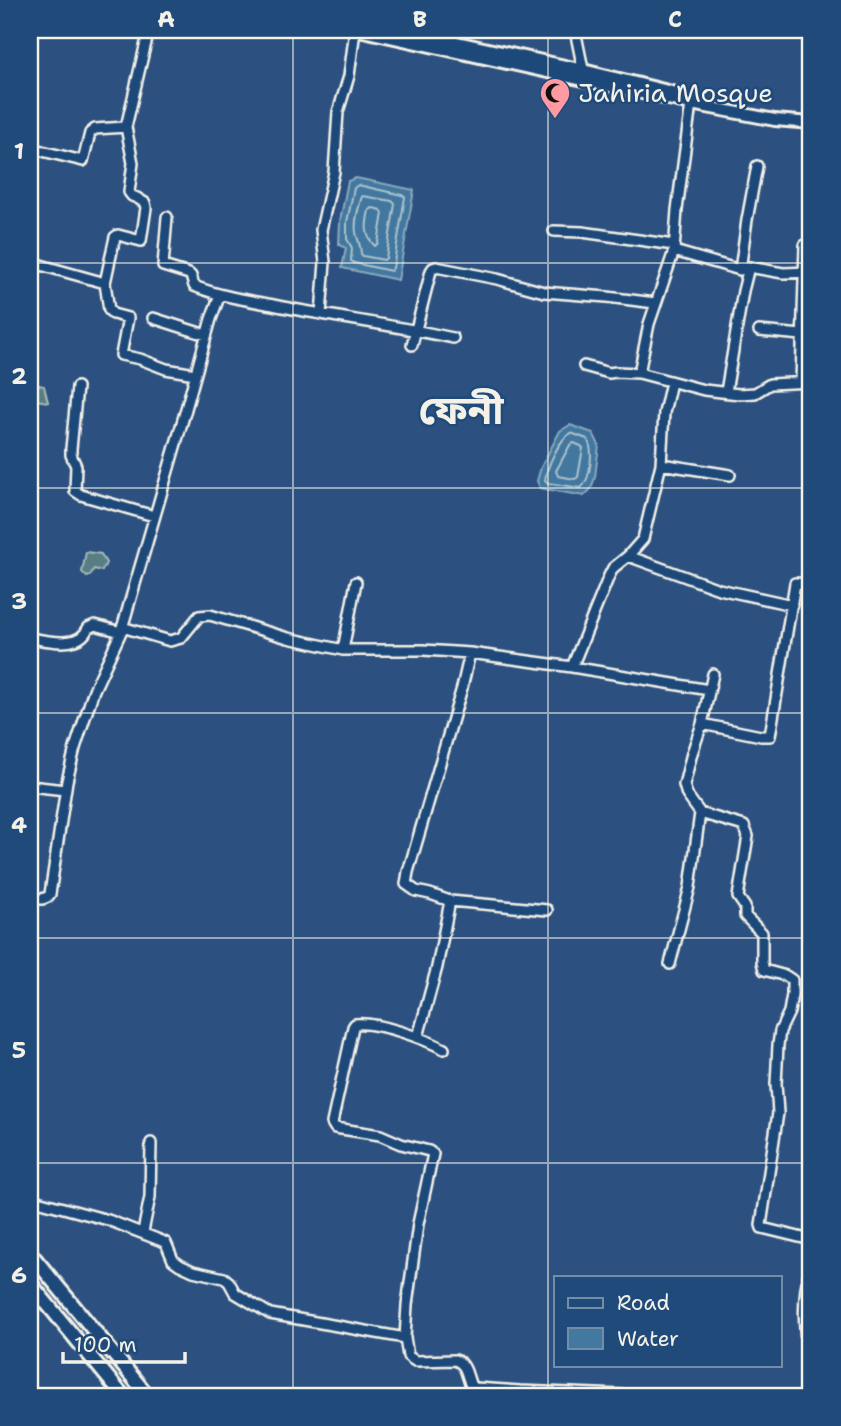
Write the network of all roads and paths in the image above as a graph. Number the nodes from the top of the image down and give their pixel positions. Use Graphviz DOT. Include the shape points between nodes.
graph roads {
  1 [pos="149,30"];
  2 [pos="357,30"];
  3 [pos="402,30"];
  4 [pos="575,30"];
  5 [pos="584,75"];
  6 [pos="691,104"];
  7 [pos="811,116"];
  8 [pos="811,123"];
  9 [pos="126,127"];
  10 [pos="30,148"];
  11 [pos="757,166"];
  12 [pos="167,217"];
  13 [pos="554,231"];
  14 [pos="805,245"];
  15 [pos="674,248"];
  16 [pos="30,262"];
  17 [pos="744,269"];
  18 [pos="808,272"];
  19 [pos="105,283"];
  20 [pos="222,295"];
  21 [pos="655,303"];
  22 [pos="321,314"];
  23 [pos="153,318"];
  24 [pos="416,330"];
  25 [pos="760,331"];
  26 [pos="206,335"];
  27 [pos="803,335"];
  28 [pos="453,338"];
  29 [pos="412,345"];
  30 [pos="584,366"];
  31 [pos="639,373"];
  32 [pos="195,374"];
  33 [pos="671,382"];
  34 [pos="806,382"];
  35 [pos="77,387"];
  36 [pos="726,392"];
  37 [pos="661,464"];
  38 [pos="730,475"];
  39 [pos="154,516"];
  40 [pos="628,556"];
  41 [pos="356,582"];
  42 [pos="811,584"];
  43 [pos="792,606"];
  44 [pos="122,629"];
  45 [pos="30,638"];
  46 [pos="343,650"];
  47 [pos="470,653"];
  48 [pos="572,667"];
  49 [pos="713,674"];
  50 [pos="709,691"];
  51 [pos="702,724"];
  52 [pos="30,786"];
  53 [pos="65,790"];
  54 [pos="701,814"];
  55 [pos="30,898"];
  56 [pos="450,901"];
  57 [pos="547,910"];
  58 [pos="670,964"];
  59 [pos="418,1037"];
  60 [pos="444,1049"];
  61 [pos="151,1143"];
  62 [pos="30,1199"];
  63 [pos="142,1233"];
  64 [pos="811,1240"];
  65 [pos="30,1253"];
  66 [pos="811,1266"];
  67 [pos="30,1283"];
  68 [pos="405,1338"];
  69 [pos="811,1377"];
  70 [pos="124,1396"];
  71 [pos="148,1396"];
  72 [pos="647,1396"];
  1 -- 9 [label="street"];
  2 -- 5 [label="main road"];
  2 -- 22 [label="street" via="338,112 334,172 321,230 326,262"];
  3 -- 5 [label="main road"];
  4 -- 5 [label="street"];
  5 -- 6 [label="main road"];
  5 -- 7 [label="main road"];
  6 -- 8 [label="main road"];
  6 -- 15 [label="street"];
  9 -- 10 [label="street" via="95,129 83,161"];
  9 -- 19 [label="street" via="133,163 129,192 146,208 141,241 115,237"];
  11 -- 17 [label="street"];
  12 -- 20 [label="street" via="163,266 189,274 194,286"];
  13 -- 15 [label="street"];
  14 -- 18 [label="street"];
  15 -- 17 [label="street"];
  15 -- 21 [label="street"];
  16 -- 19 [label="street"];
  17 -- 18 [label="street"];
  17 -- 36 [label="street"];
  18 -- 27 [label="street"];
  19 -- 32 [label="street" via="109,310 128,318 121,355"];
  20 -- 22 [label="street"];
  20 -- 26 [label="street"];
  21 -- 24 [label="street" via="544,292 436,267 431,271"];
  21 -- 31 [label="street"];
  22 -- 24 [label="street"];
  23 -- 26 [label="street"];
  24 -- 28 [label="street"];
  24 -- 29 [label="street"];
  25 -- 27 [label="street"];
  26 -- 32 [label="street"];
  27 -- 34 [label="street"];
  30 -- 31 [label="street" via="609,373"];
  31 -- 33 [label="street"];
  32 -- 39 [label="street"];
  33 -- 36 [label="street"];
  33 -- 37 [label="street"];
  34 -- 36 [label="street" via="770,384 755,393"];
  35 -- 39 [label="street" via="71,449 75,491"];
  37 -- 38 [label="street"];
  37 -- 40 [label="street" via="643,539"];
  39 -- 44 [label="street"];
  40 -- 43 [label="street" via="719,589"];
  40 -- 48 [label="street" via="613,568"];
  41 -- 46 [label="street"];
  42 -- 43 [label="street" via="795,583"];
  43 -- 51 [label="street" via="770,736"];
  44 -- 45 [label="street" via="95,625 76,640"];
  44 -- 46 [label="street" via="170,641 181,638 199,616 210,615"];
  44 -- 53 [label="street" via="94,690"];
  46 -- 47 [label="street"];
  47 -- 48 [label="street"];
  47 -- 56 [label="street" via="405,880 416,891"];
  48 -- 50 [label="street"];
  49 -- 50 [label="street"];
  50 -- 51 [label="street"];
  51 -- 54 [label="street" via="684,785"];
  52 -- 53 [label="street"];
  53 -- 55 [label="street" via="50,894 45,899"];
  54 -- 58 [label="street" via="690,887"];
  54 -- 64 [label="street" via="744,825 748,836 738,897 746,916 762,933 764,970 792,980 789,1012 778,1045 778,1113 761,1225"];
  56 -- 57 [label="street"];
  56 -- 59 [label="street"];
  59 -- 60 [label="street"];
  59 -- 68 [label="street" via="355,1024 332,1123 335,1128 380,1135 433,1154 418,1224"];
  61 -- 63 [label="street" via="150,1197"];
  62 -- 63 [label="street"];
  63 -- 68 [label="street" via="166,1243 180,1265 224,1278 235,1293 270,1314"];
  65 -- 71 [label="highway"];
  66 -- 69 [label="street" via="804,1329"];
  67 -- 70 [label="highway"];
  68 -- 72 [label="street" via="411,1359 461,1362 475,1388"];
}
